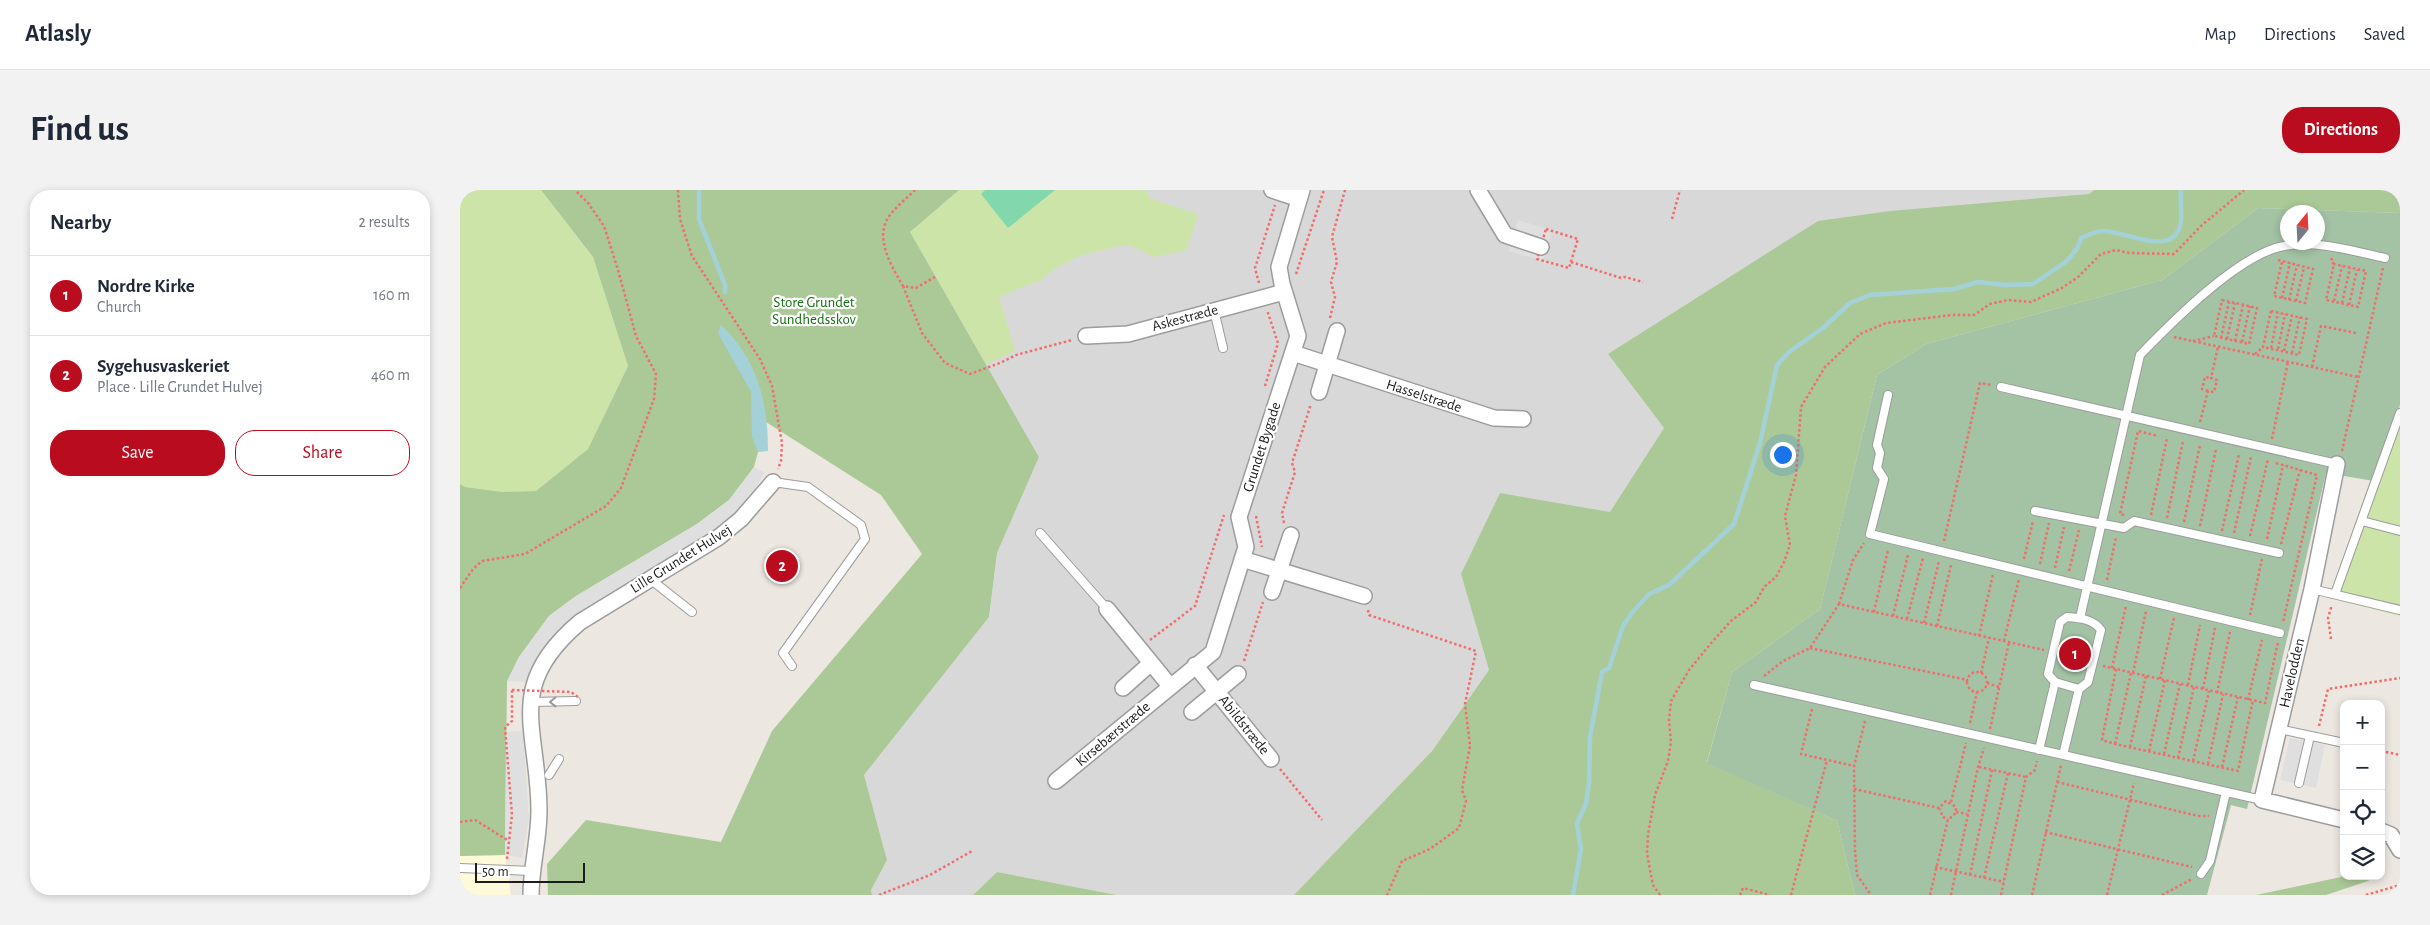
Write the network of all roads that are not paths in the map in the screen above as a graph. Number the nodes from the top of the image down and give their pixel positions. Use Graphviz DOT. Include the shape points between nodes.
graph roads {
  1 [pos="1478,190"];
  2 [pos="1301,195"];
  3 [pos="1274,196"];
  4 [pos="1541,246"];
  5 [pos="2385,258"];
  6 [pos="1284,292"];
  7 [pos="1214,310"];
  8 [pos="1337,331"];
  9 [pos="1086,336"];
  10 [pos="1223,348"];
  11 [pos="1293,353"];
  12 [pos="1327,364"];
  13 [pos="2000,387"];
  14 [pos="1319,392"];
  15 [pos="1888,395"];
  16 [pos="2128,415"];
  17 [pos="2400,415"];
  18 [pos="1523,420"];
  19 [pos="2337,464"];
  20 [pos="773,482"];
  21 [pos="2035,511"];
  22 [pos="2362,521"];
  23 [pos="2101,522"];
  24 [pos="2400,531"];
  25 [pos="1040,533"];
  26 [pos="1290,535"];
  27 [pos="2279,554"];
  28 [pos="1242,559"];
  29 [pos="1279,570"];
  30 [pos="650,580"];
  31 [pos="2087,585"];
  32 [pos="2312,589"];
  33 [pos="1272,592"];
  34 [pos="2336,594"];
  35 [pos="1364,596"];
  36 [pos="1107,609"];
  37 [pos="2400,610"];
  38 [pos="692,612"];
  39 [pos="2080,618"];
  40 [pos="2280,633"];
  41 [pos="1151,663"];
  42 [pos="1195,665"];
  43 [pos="792,666"];
  44 [pos="1238,674"];
  45 [pos="2055,682"];
  46 [pos="1754,684"];
  47 [pos="1170,686"];
  48 [pos="1123,688"];
  49 [pos="2079,688"];
  50 [pos="1216,691"];
  51 [pos="578,700"];
  52 [pos="530,702"];
  53 [pos="1192,712"];
  54 [pos="2279,729"];
  55 [pos="2313,736"];
  56 [pos="2340,742"];
  57 [pos="2039,750"];
  58 [pos="2063,755"];
  59 [pos="1271,758"];
  60 [pos="559,759"];
  61 [pos="549,775"];
  62 [pos="1056,781"];
  63 [pos="2299,783"];
  64 [pos="2226,792"];
  65 [pos="2262,800"];
  66 [pos="2340,819"];
  67 [pos="2385,833"];
  68 [pos="2400,850"];
  69 [pos="460,868"];
  70 [pos="531,871"];
  71 [pos="2203,872"];
  72 [pos="531,895"];
  1 -- 4 [label="street" via="1505,235"];
  2 -- 3 [label="street"];
  2 -- 6 [label="street, Grundet Bygade" via="1279,267"];
  5 -- 16 [label="lane" via="2321,244 2283,246 2251,258 2160,334 2140,355"];
  6 -- 7 [label="street, Askestræde"];
  6 -- 11 [label="street, Grundet Bygade" via="1298,336"];
  7 -- 9 [label="street, Askestræde" via="1128,334"];
  7 -- 10 [label="lane"];
  8 -- 12 [label="street"];
  11 -- 12 [label="street, Hasselstræde"];
  11 -- 28 [label="street, Grundet Bygade" via="1239,517 1246,547"];
  12 -- 14 [label="street"];
  12 -- 18 [label="street, Hasselstræde" via="1494,418"];
  13 -- 16 [label="lane"];
  15 -- 31 [label="lane" via="1877,445 1880,453 1877,468 1884,479 1870,534"];
  16 -- 19 [label="lane"];
  16 -- 23 [label="lane"];
  17 -- 22 [label="lane"];
  19 -- 32 [label="street, Havelodden"];
  20 -- 30 [label="street, Lille Grundet Hulvej" via="742,520"];
  20 -- 43 [label="lane" via="808,488 861,525 865,539 783,653"];
  21 -- 23 [label="lane"];
  22 -- 24 [label="lane"];
  22 -- 34 [label="lane"];
  23 -- 27 [label="lane" via="2124,528 2134,522"];
  23 -- 31 [label="lane"];
  25 -- 36 [label="lane"];
  26 -- 29 [label="street"];
  28 -- 29 [label="street"];
  28 -- 42 [label="street, Grundet Bygade" via="1213,652"];
  29 -- 33 [label="street"];
  29 -- 35 [label="street"];
  30 -- 38 [label="lane"];
  30 -- 52 [label="street, Lille Grundet Hulvej" via="580,622 559,639 541,667"];
  31 -- 39 [label="lane"];
  31 -- 40 [label="lane"];
  32 -- 34 [label="lane"];
  32 -- 54 [label="street, Havelodden"];
  34 -- 37 [label="lane"];
  36 -- 41 [label="street"];
  39 -- 45 [label="lane" via="2067,616 2060,622 2048,674"];
  39 -- 49 [label="lane" via="2096,624 2101,630 2088,682"];
  41 -- 47 [label="street"];
  41 -- 48 [label="street"];
  42 -- 47 [label="street, Grundet Bygade"];
  42 -- 50 [label="street, Abildstræde"];
  44 -- 50 [label="street, Abildstræde"];
  45 -- 49 [label="lane"];
  45 -- 57 [label="lane"];
  46 -- 57 [label="lane"];
  47 -- 62 [label="street, Kirsebærstræde"];
  49 -- 58 [label="lane"];
  50 -- 53 [label="street, Abildstræde"];
  50 -- 59 [label="street, Abildstræde"];
  51 -- 52 [label="lane, one-way"];
  52 -- 70 [label="street, Lille Grundet Hulvej" via="539,810"];
  54 -- 55 [label="lane"];
  54 -- 65 [label="street, Havelodden"];
  55 -- 56 [label="lane"];
  55 -- 63 [label="lane"];
  57 -- 58 [label="lane"];
  58 -- 64 [label="lane"];
  60 -- 61 [label="lane"];
  64 -- 65 [label="lane"];
  64 -- 71 [label="lane" via="2210,862"];
  65 -- 66 [label="street"];
  67 -- 68 [label="street" via="2391,835"];
  69 -- 70 [label="lane"];
  70 -- 72 [label="street, Lille Grundet Hulvej"];
}
